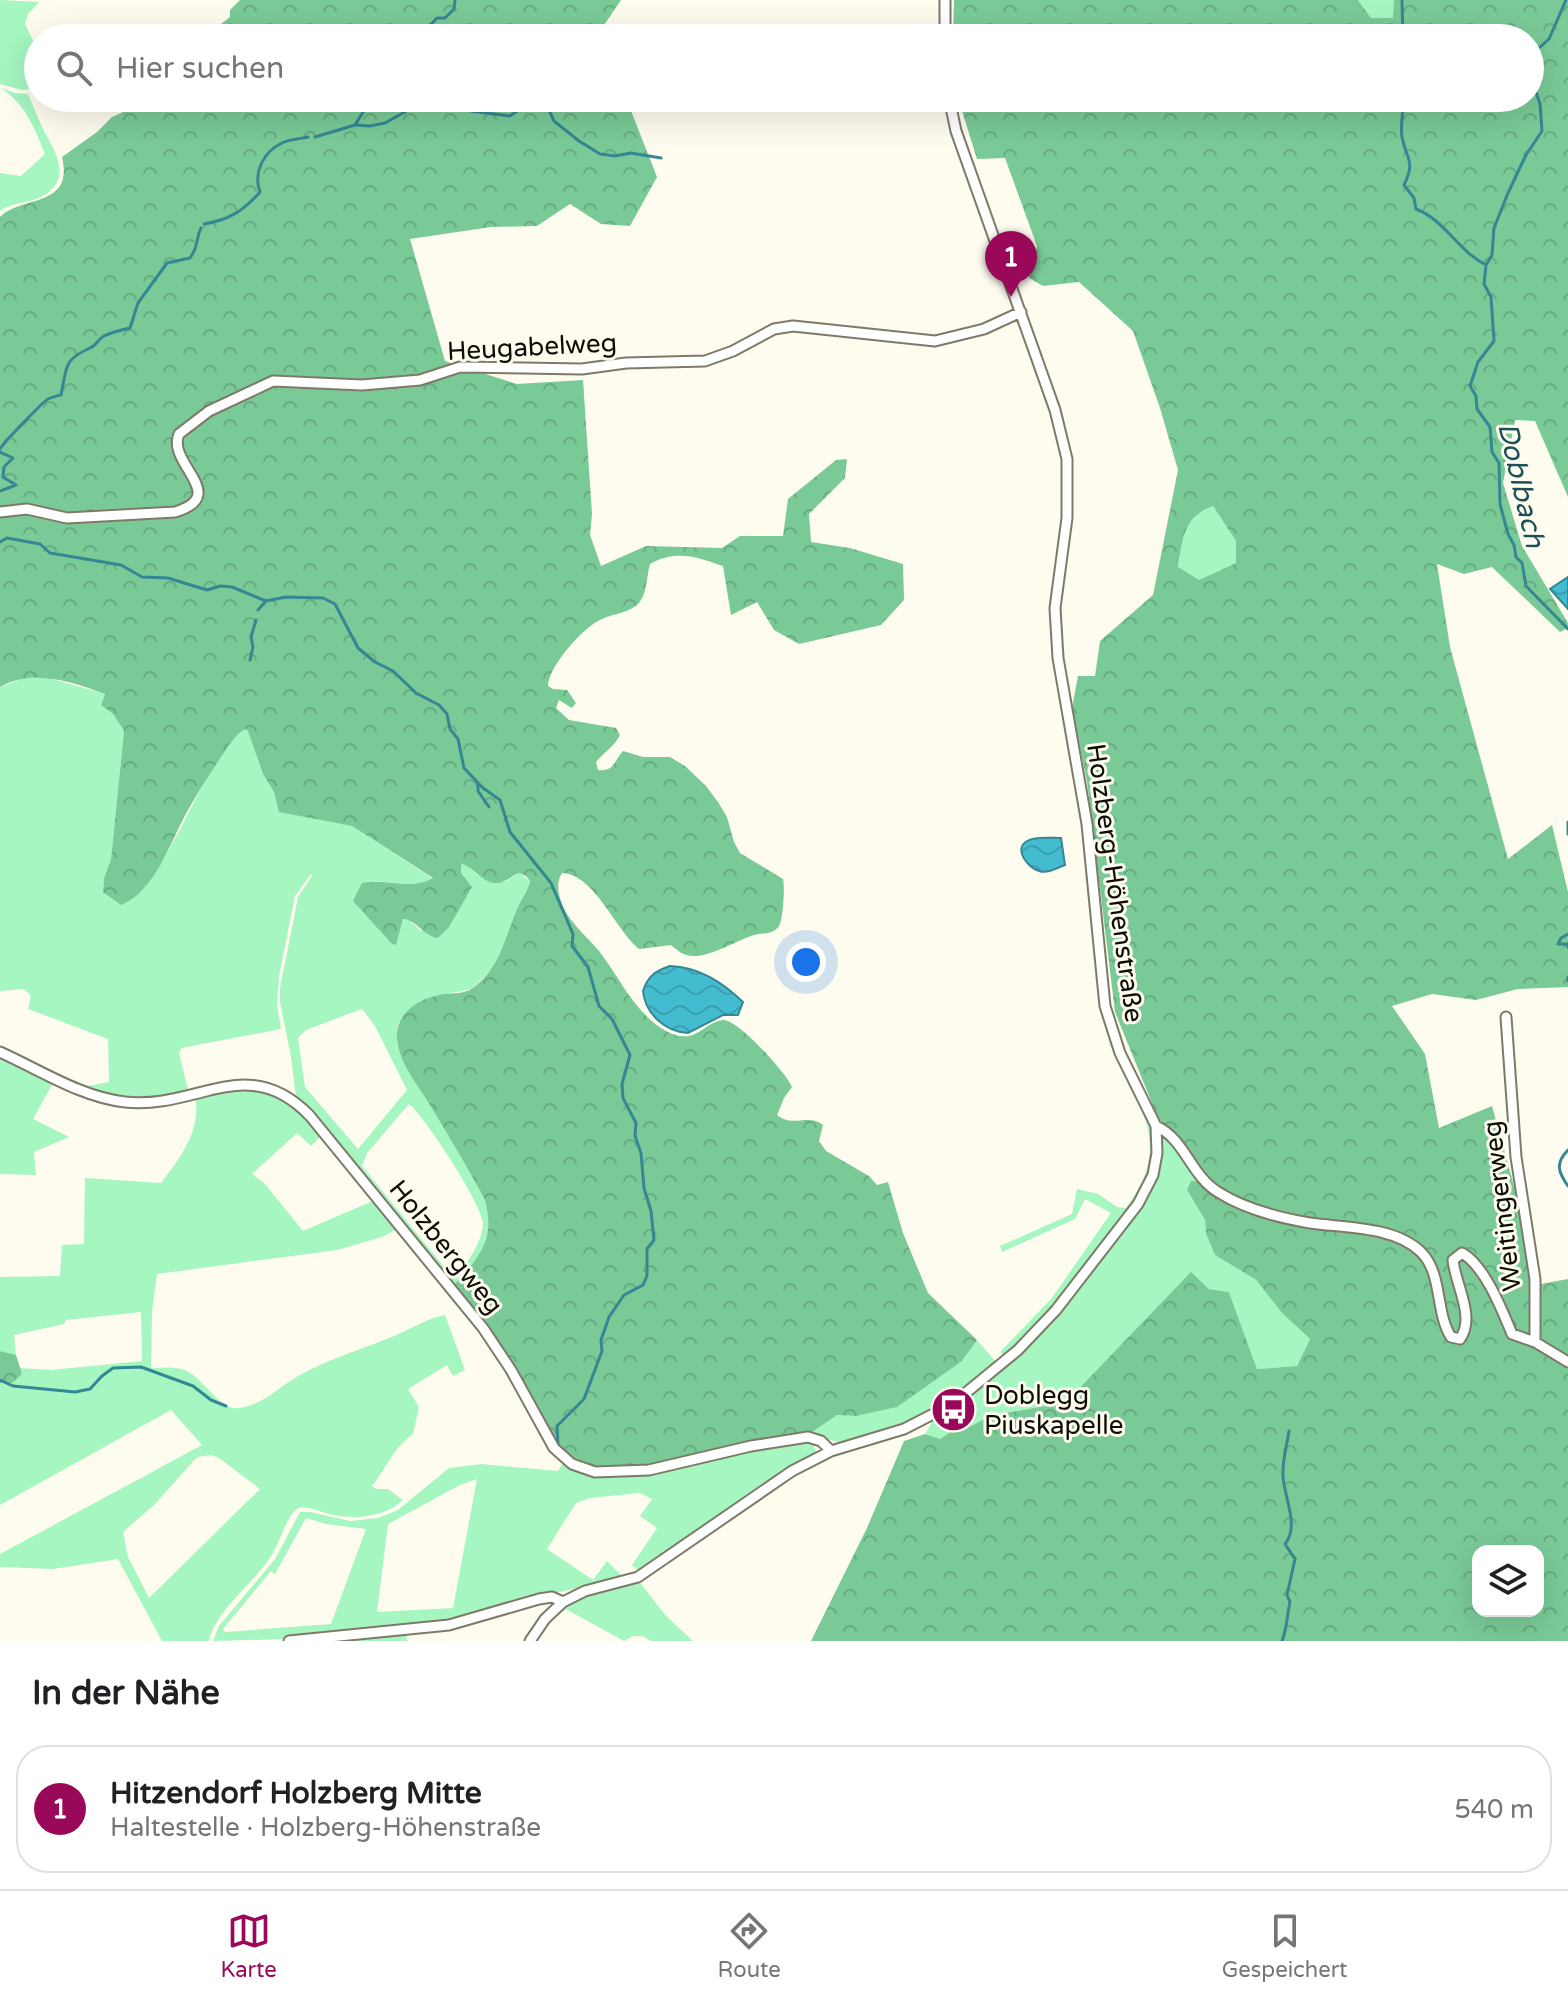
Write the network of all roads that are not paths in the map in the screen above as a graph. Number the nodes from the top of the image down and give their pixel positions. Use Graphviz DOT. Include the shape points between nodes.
graph roads {
  1 [pos="945,0"];
  2 [pos="945,24"];
  3 [pos="952,112"];
  4 [pos="1021,312"];
  5 [pos="0,512"];
  6 [pos="1506,1017"];
  7 [pos="0,1052"];
  8 [pos="1156,1126"];
  9 [pos="1535,1342"];
  10 [pos="1568,1362"];
  11 [pos="831,1451"];
  12 [pos="563,1602"];
  13 [pos="289,1641"];
  14 [pos="530,1641"];
  1 -- 2 [label="street"];
  3 -- 4 [label="street, Holzberg-Höhenstraße"];
  4 -- 5 [label="street, Heugabelweg" via="984,329 935,341 793,326 774,329 705,361 582,369 460,367 420,380 362,385 273,381 209,411 179,434 177,449 197,484 198,495 190,507 67,518 27,509"];
  4 -- 8 [label="street, Holzberg-Höhenstraße" via="1067,459 1068,506 1055,625 1087,824 1105,1006 1120,1053"];
  6 -- 9 [label="street, Weitingerweg" via="1516,1157 1535,1279"];
  7 -- 11 [label="street, Holzbergweg" via="70,1086 118,1101 156,1102 241,1084 294,1100 483,1328 554,1448 572,1464 595,1472 649,1470 808,1437"];
  8 -- 9 [label="street" via="1219,1194 1307,1222 1403,1239 1432,1269 1446,1328 1460,1339 1466,1331 1465,1310 1453,1260 1462,1253 1472,1259 1512,1334"];
  8 -- 11 [label="street, Holzberg-Höhenstraße" via="1155,1167 1144,1194 1029,1339 943,1409 904,1429"];
  9 -- 10 [label="street"];
  11 -- 12 [label="street, Holzberg-Höhenstraße" via="773,1482 636,1578"];
  12 -- 13 [label="street" via="539,1599 434,1627"];
  12 -- 14 [label="street, Holzberg-Höhenstraße"];
}
